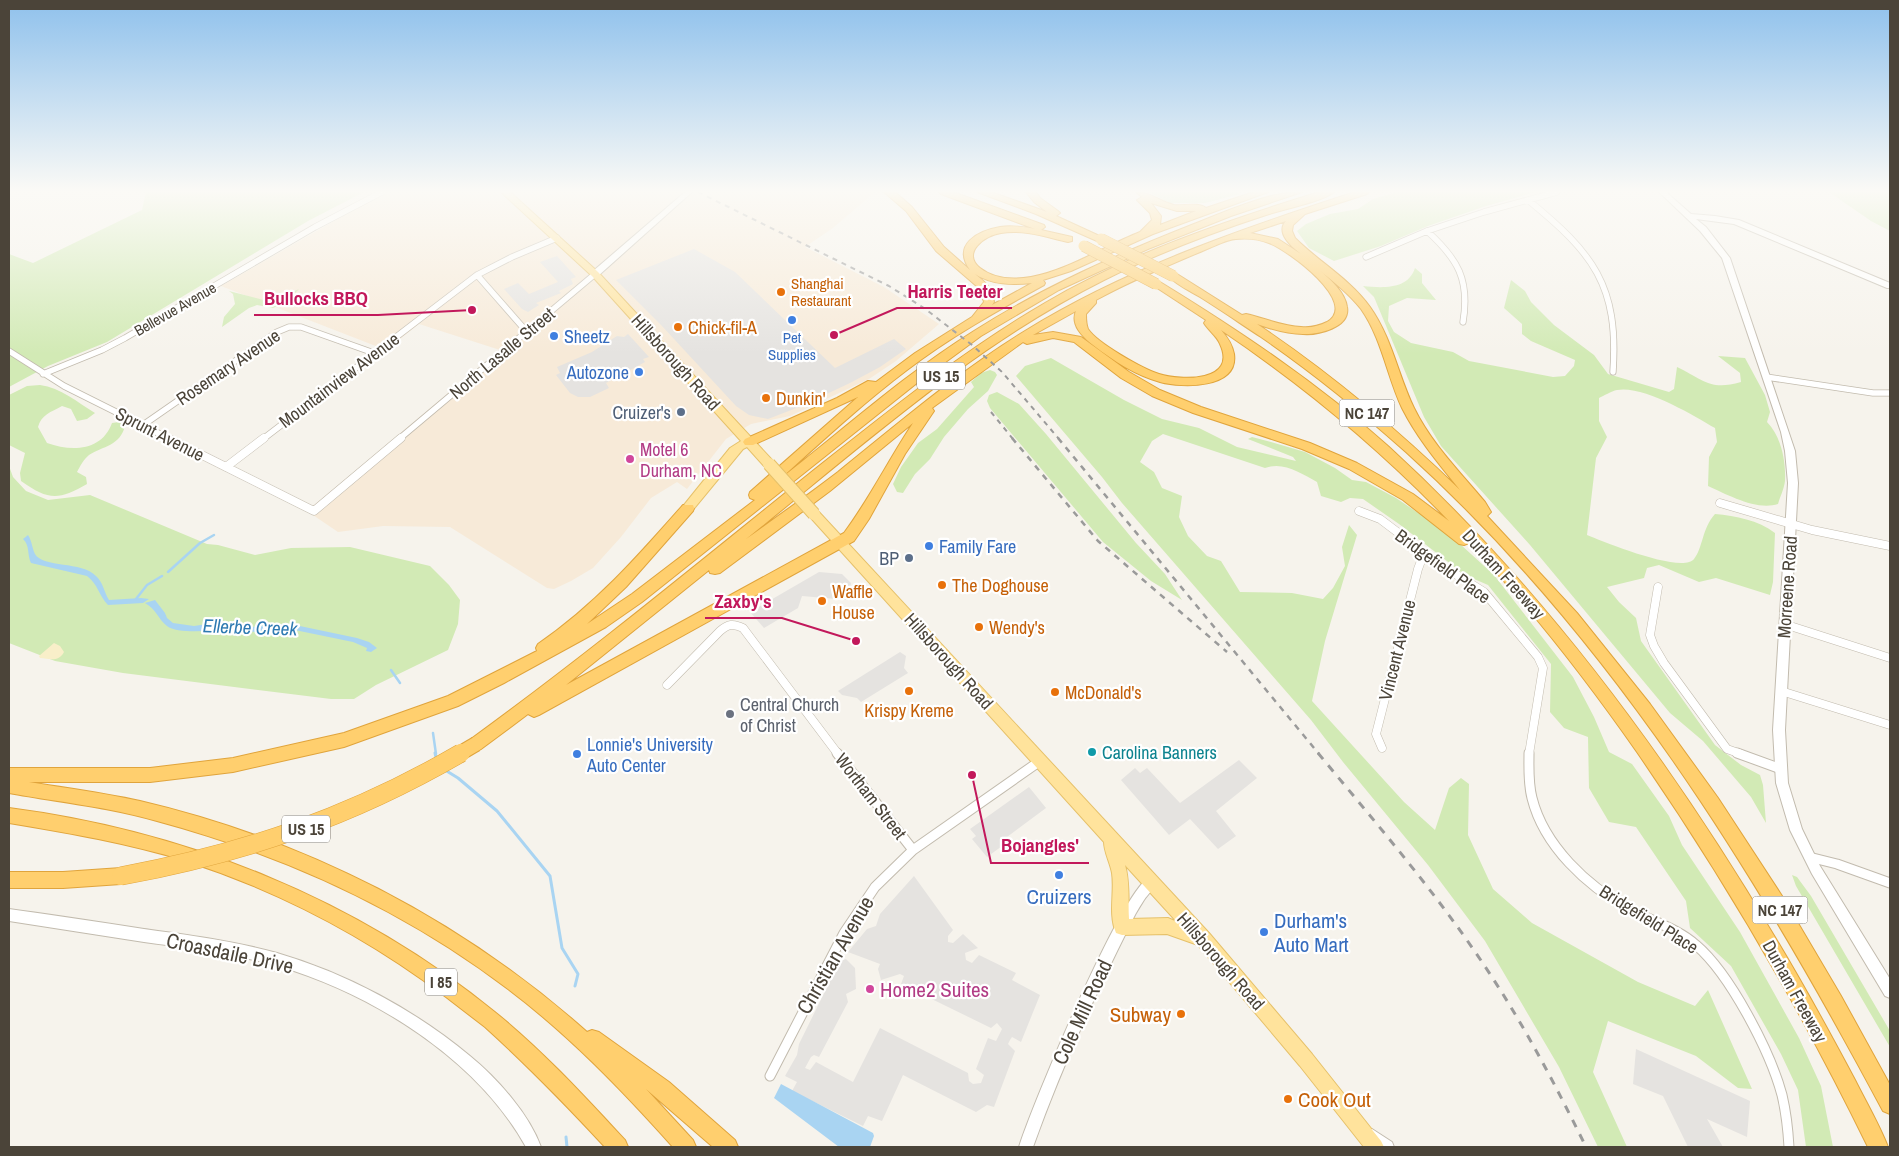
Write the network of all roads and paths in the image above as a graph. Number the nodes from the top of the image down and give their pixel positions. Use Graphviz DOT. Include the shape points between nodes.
graph roads {
  1 [pos="284,246"];
  2 [pos="539,246"];
  3 [pos="566,246"];
  4 [pos="627,246"];
  5 [pos="937,246"];
  6 [pos="971,246"];
  7 [pos="1084,246"];
  8 [pos="1115,246"];
  9 [pos="1116,246"];
  10 [pos="1145,246"];
  11 [pos="1173,246"];
  12 [pos="1204,246"];
  13 [pos="1281,246"];
  14 [pos="1298,246"];
  15 [pos="1392,246"];
  16 [pos="1443,246"];
  17 [pos="1578,246"];
  18 [pos="1717,246"];
  19 [pos="1794,246"];
  20 [pos="1366,257"];
  21 [pos="1057,273"];
  22 [pos="595,274"];
  23 [pos="477,275"];
  24 [pos="1173,276"];
  25 [pos="1890,286"];
  26 [pos="1102,292"];
  27 [pos="1198,310"];
  28 [pos="1231,312"];
  29 [pos="972,321"];
  30 [pos="1463,322"];
  31 [pos="527,332"];
  32 [pos="9,351"];
  33 [pos="374,353"];
  34 [pos="996,356"];
  35 [pos="902,368"];
  36 [pos="1613,372"];
  37 [pos="43,374"];
  38 [pos="1766,376"];
  39 [pos="949,389"];
  40 [pos="1890,393"];
  41 [pos="143,425"];
  42 [pos="749,442"];
  43 [pos="226,467"];
  44 [pos="1720,503"];
  45 [pos="688,508"];
  46 [pos="314,511"];
  47 [pos="1359,511"];
  48 [pos="731,524"];
  49 [pos="1791,525"];
  50 [pos="1491,528"];
  51 [pos="841,543"];
  52 [pos="1890,546"];
  53 [pos="1428,556"];
  54 [pos="1502,570"];
  55 [pos="1658,587"];
  56 [pos="1784,624"];
  57 [pos="604,646"];
  58 [pos="1890,658"];
  59 [pos="500,679"];
  60 [pos="668,685"];
  61 [pos="1781,691"];
  62 [pos="1890,725"];
  63 [pos="501,728"];
  64 [pos="1382,748"];
  65 [pos="1040,762"];
  66 [pos="1781,769"];
  67 [pos="9,775"];
  68 [pos="9,786"];
  69 [pos="9,815"];
  70 [pos="1109,837"];
  71 [pos="913,850"];
  72 [pos="1809,857"];
  73 [pos="9,880"];
  74 [pos="1151,882"];
  75 [pos="1890,883"];
  76 [pos="9,915"];
  77 [pos="1122,928"];
  78 [pos="1203,939"];
  79 [pos="1890,991"];
  80 [pos="550,1011"];
  81 [pos="770,1076"];
  82 [pos="1890,1104"];
  83 [pos="588,1112"];
  84 [pos="1359,1126"];
  85 [pos="534,1147"];
  86 [pos="606,1147"];
  87 [pos="618,1147"];
  88 [pos="686,1147"];
  89 [pos="728,1147"];
  90 [pos="1026,1147"];
  91 [pos="1375,1147"];
  92 [pos="1387,1147"];
  93 [pos="1789,1147"];
  94 [pos="1878,1147"];
  1 -- 37 [label="street, Bellevue Avenue" via="125,338"];
  2 -- 23 [label="street, Mountainview Avenue"];
  3 -- 22 [label="main road, Hillsborough Road"];
  4 -- 22 [label="street, North Lasalle Street"];
  5 -- 29 [label="highway" via="986,290 989,302"];
  6 -- 21 [label="highway" via="968,258 972,267 984,276 1024,282"];
  7 -- 27 [label="highway, Durham Freeway / NC 147, bridge"];
  8 -- 24 [label="highway, Durham Freeway / NC 147, bridge"];
  9 -- 21 [label="highway"];
  10 -- 48 [label="highway, US 15" via="1021,307 970,339"];
  11 -- 57 [label="highway, US 15" via="1033,314 986,344 936,380"];
  12 -- 26 [label="highway"];
  13 -- 28 [label="highway" via="1334,289 1342,306 1341,316 1328,326 1308,331 1280,327"];
  14 -- 50 [label="highway" via="1343,283 1365,308 1383,339 1413,418 1480,505"];
  15 -- 20 [label="street"];
  16 -- 30 [label="street" via="1461,271 1466,287"];
  17 -- 36 [label="street" via="1606,290 1614,320 1616,348"];
  18 -- 38 [label="street, Morreene Road" via="1726,258"];
  19 -- 25 [label="street"];
  21 -- 29 [label="highway"];
  22 -- 31 [label="street, North Lasalle Street"];
  22 -- 42 [label="main road, Hillsborough Road"];
  23 -- 31 [label="street"];
  23 -- 33 [label="street, Mountainview Avenue"];
  24 -- 28 [label="highway, Durham Freeway / NC 147"];
  26 -- 27 [label="highway" via="1080,313 1083,330 1138,369 1171,382 1209,379 1222,372 1228,362 1225,342"];
  26 -- 34 [label="highway" via="1049,321"];
  27 -- 54 [label="highway, Durham Freeway / NC 147" via="1278,366 1373,441 1411,475"];
  28 -- 50 [label="highway, Durham Freeway / NC 147" via="1324,377 1438,476"];
  29 -- 35 [label="highway"];
  31 -- 46 [label="street, North Lasalle Street"];
  32 -- 37 [label="street, Sprunt Avenue"];
  33 -- 41 [label="street, Rosemary Avenue" via="299,325 288,326"];
  33 -- 43 [label="street, Mountainview Avenue"];
  34 -- 39 [label="highway"];
  34 -- 54 [label="highway" via="1044,336 1077,339 1125,375 1156,393 1353,466 1433,515"];
  35 -- 42 [label="highway" via="841,401"];
  35 -- 48 [label="highway" via="758,492"];
  37 -- 41 [label="street, Sprunt Avenue"];
  38 -- 40 [label="street"];
  38 -- 49 [label="street, Morreene Road" via="1790,451 1793,483"];
  39 -- 51 [label="highway" via="921,420 853,533"];
  39 -- 57 [label="highway" via="800,507"];
  41 -- 43 [label="street, Sprunt Avenue"];
  42 -- 45 [label="main road" via="734,451"];
  42 -- 51 [label="main road, Hillsborough Road, bridge"];
  43 -- 46 [label="street, Sprunt Avenue"];
  44 -- 49 [label="street"];
  45 -- 59 [label="highway" via="638,568 604,601"];
  47 -- 53 [label="street, Bridgefield Place" via="1380,519"];
  48 -- 59 [label="highway, US 15" via="601,624"];
  49 -- 52 [label="street"];
  49 -- 56 [label="street, Morreene Road"];
  50 -- 82 [label="highway, Durham Freeway / NC 147" via="1582,628 1715,808 1805,950"];
  51 -- 63 [label="highway"];
  51 -- 65 [label="main road, Hillsborough Road"];
  53 -- 64 [label="street, Vincent Avenue" via="1418,569 1376,734"];
  53 -- 93 [label="street, Bridgefield Place" via="1484,592 1541,662 1528,773 1532,799 1554,842 1568,861 1592,882 1627,908 1678,932 1708,956 1720,971 1780,1088"];
  54 -- 94 [label="highway, Durham Freeway / NC 147" via="1604,694 1696,826 1795,989"];
  55 -- 66 [label="street" via="1650,635 1664,663 1727,749"];
  56 -- 58 [label="street" via="1862,646"];
  56 -- 61 [label="street, Morreene Road"];
  57 -- 63 [label="highway, US 15"];
  59 -- 67 [label="highway, US 15" via="376,730 242,764 150,775"];
  60 -- 71 [label="street, Wortham Street" via="720,630 736,624 743,628"];
  61 -- 62 [label="street"];
  61 -- 66 [label="street, Morreene Road"];
  63 -- 73 [label="highway, US 15, bridge" via="409,784 327,821 256,846 213,859 121,876"];
  65 -- 70 [label="main road, Hillsborough Road"];
  65 -- 71 [label="street, Christian Avenue"];
  66 -- 72 [label="street, Morreene Road" via="1788,807"];
  68 -- 80 [label="highway, I 85" via="154,812 291,857 377,896 436,929"];
  69 -- 83 [label="highway, I 85" via="126,835 172,848 248,874 310,902 383,942 460,996 534,1059"];
  70 -- 74 [label="main road, Hillsborough Road"];
  70 -- 77 [label="main road" via="1120,874"];
  71 -- 81 [label="street, Christian Avenue" via="886,875 859,908"];
  72 -- 75 [label="street"];
  72 -- 79 [label="street, Morreene Road"];
  74 -- 77 [label="street, Cole Mill Road"];
  74 -- 78 [label="main road, Hillsborough Road"];
  76 -- 85 [label="street, Croasdaile Drive" via="244,952 300,968 346,986 400,1014 469,1063 506,1102"];
  77 -- 78 [label="main road" via="1168,926"];
  77 -- 90 [label="street, Cole Mill Road" via="1066,1042"];
  78 -- 84 [label="main road, Hillsborough Road"];
  80 -- 88 [label="highway, I 85" via="614,1070"];
  80 -- 89 [label="highway" via="662,1090"];
  83 -- 86 [label="highway"];
  83 -- 87 [label="highway, I 85"];
  84 -- 91 [label="main road, Hillsborough Road"];
  84 -- 92 [label="street"];
}
